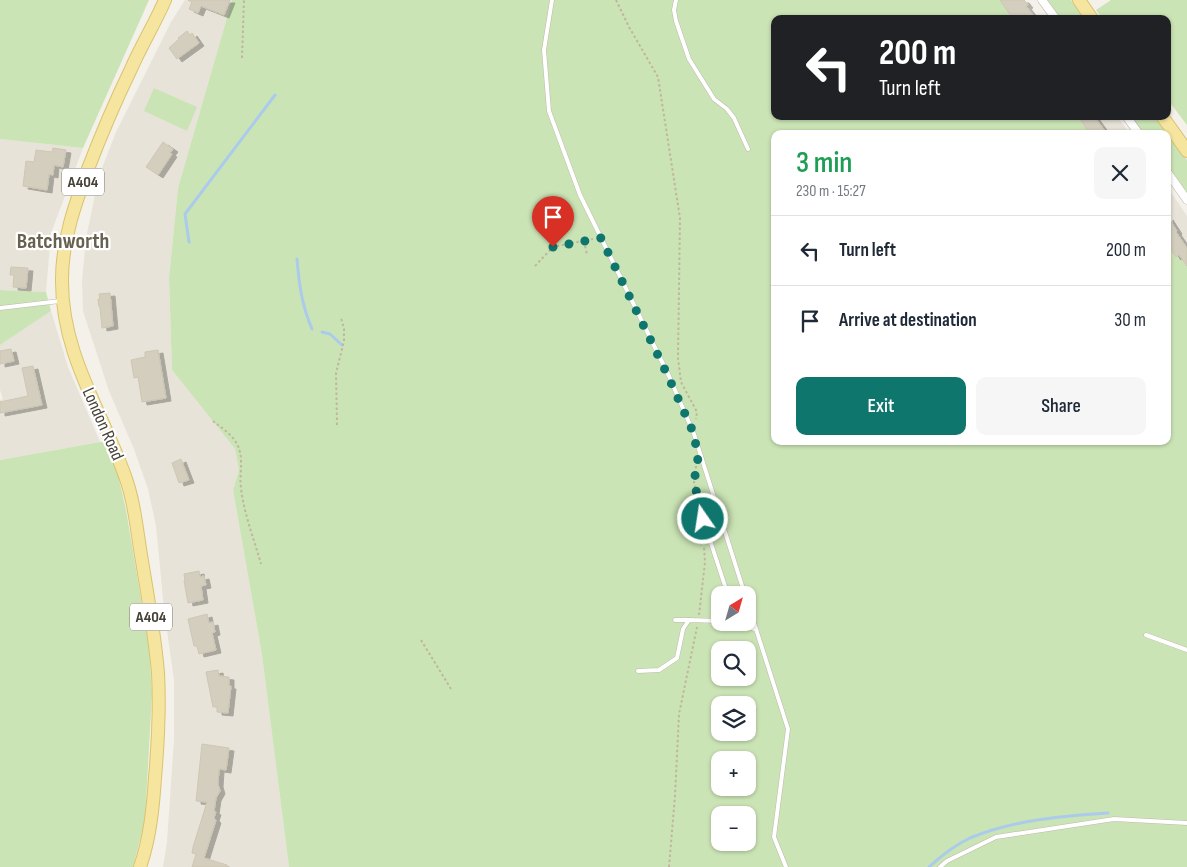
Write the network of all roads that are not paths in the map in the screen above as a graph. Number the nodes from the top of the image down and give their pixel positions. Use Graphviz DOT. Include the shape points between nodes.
graph roads {
  1 [pos="165,0"];
  2 [pos="552,0"];
  3 [pos="676,0"];
  4 [pos="1042,0"];
  5 [pos="1079,0"];
  6 [pos="1053,15"];
  7 [pos="1089,15"];
  8 [pos="1165,120"];
  9 [pos="748,149"];
  10 [pos="1187,150"];
  11 [pos="1171,177"];
  12 [pos="1187,200"];
  13 [pos="62,300"];
  14 [pos="0,308"];
  15 [pos="703,519"];
  16 [pos="725,586"];
  17 [pos="742,586"];
  18 [pos="675,620"];
  19 [pos="689,620"];
  20 [pos="711,621"];
  21 [pos="756,629"];
  22 [pos="1146,635"];
  23 [pos="1187,650"];
  24 [pos="638,671"];
  25 [pos="1187,823"];
  26 [pos="140,867"];
  27 [pos="786,867"];
  28 [pos="940,867"];
  1 -- 13 [label="main road, London Road / A404" via="131,68 80,192 64,250"];
  2 -- 17 [label="lane" via="544,50 549,111 580,195 694,434"];
  3 -- 9 [label="lane" via="676,22 689,58 714,99 734,118"];
  4 -- 6 [label="street"];
  5 -- 7 [label="main road"];
  8 -- 10 [label="main road"];
  11 -- 12 [label="street"];
  13 -- 14 [label="lane"];
  13 -- 26 [label="main road, London Road / A404" via="74,356 126,480 153,633 158,680 158,743 149,833"];
  15 -- 16 [label="lane"];
  18 -- 19 [label="lane"];
  19 -- 20 [label="lane"];
  19 -- 24 [label="lane" via="682,630 677,658 659,670"];
  21 -- 27 [label="lane" via="788,729 774,837"];
  22 -- 23 [label="lane"];
  25 -- 28 [label="lane" via="1114,819 996,837"];
}
